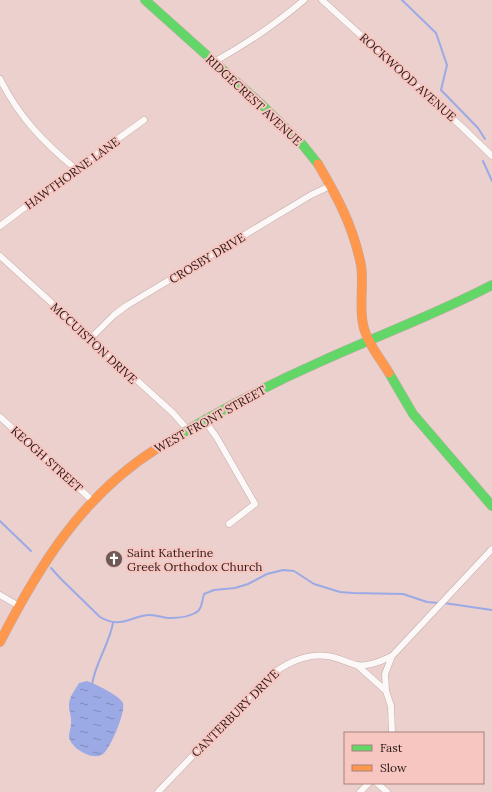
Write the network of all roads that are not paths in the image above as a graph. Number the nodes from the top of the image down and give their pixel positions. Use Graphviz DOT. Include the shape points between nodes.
graph roads {
  1 [pos="145,0"];
  2 [pos="304,0"];
  3 [pos="322,0"];
  4 [pos="214,62"];
  5 [pos="0,79"];
  6 [pos="144,120"];
  7 [pos="492,156"];
  8 [pos="76,169"];
  9 [pos="330,186"];
  10 [pos="0,226"];
  11 [pos="0,256"];
  12 [pos="492,285"];
  13 [pos="90,339"];
  14 [pos="370,340"];
  15 [pos="0,417"];
  16 [pos="204,421"];
  17 [pos="188,430"];
  18 [pos="93,501"];
  19 [pos="492,506"];
  20 [pos="229,524"];
  21 [pos="492,549"];
  22 [pos="0,595"];
  23 [pos="19,606"];
  24 [pos="0,642"];
  25 [pos="392,656"];
  26 [pos="357,665"];
  27 [pos="386,691"];
  28 [pos="392,732"];
  29 [pos="368,784"];
  30 [pos="379,784"];
  31 [pos="158,792"];
  32 [pos="360,792"];
  33 [pos="387,792"];
  1 -- 4 [label="street, RIDGECREST AVENUE"];
  2 -- 4 [label="street" via="263,32"];
  3 -- 7 [label="street, ROCKWOOD AVENUE"];
  4 -- 9 [label="street, RIDGECREST AVENUE" via="302,144 316,161"];
  5 -- 8 [label="street" via="27,123"];
  6 -- 8 [label="street, HAWTHORNE LANE"];
  8 -- 10 [label="street, HAWTHORNE LANE"];
  9 -- 13 [label="street, CROSBY DRIVE" via="126,306"];
  9 -- 14 [label="street, RIDGECREST AVENUE" via="346,216 357,250 363,325"];
  11 -- 13 [label="street, MCCUISTON DRIVE"];
  12 -- 14 [label="street, WEST FRONT STREET" via="452,306"];
  13 -- 17 [label="street, MCCUISTON DRIVE" via="173,413"];
  14 -- 16 [label="street, WEST FRONT STREET" via="297,372"];
  14 -- 19 [label="street, RIDGECREST AVENUE" via="413,414"];
  15 -- 18 [label="street, KEOGH STREET"];
  16 -- 17 [label="street, WEST FRONT STREET"];
  16 -- 20 [label="street" via="217,438 254,504"];
  17 -- 18 [label="street, WEST FRONT STREET" via="135,464"];
  18 -- 23 [label="street, WEST FRONT STREET" via="43,565"];
  21 -- 25 [label="street"];
  22 -- 23 [label="street"];
  23 -- 24 [label="street, WEST FRONT STREET"];
  25 -- 26 [label="street, CANTERBURY DRIVE" via="374,664"];
  25 -- 27 [label="street" via="386,674"];
  26 -- 27 [label="street"];
  26 -- 31 [label="street, CANTERBURY DRIVE" via="327,656 309,656 296,659 276,671"];
  27 -- 28 [label="street" via="391,706"];
  29 -- 32 [label="street"];
  30 -- 33 [label="street"];
}
